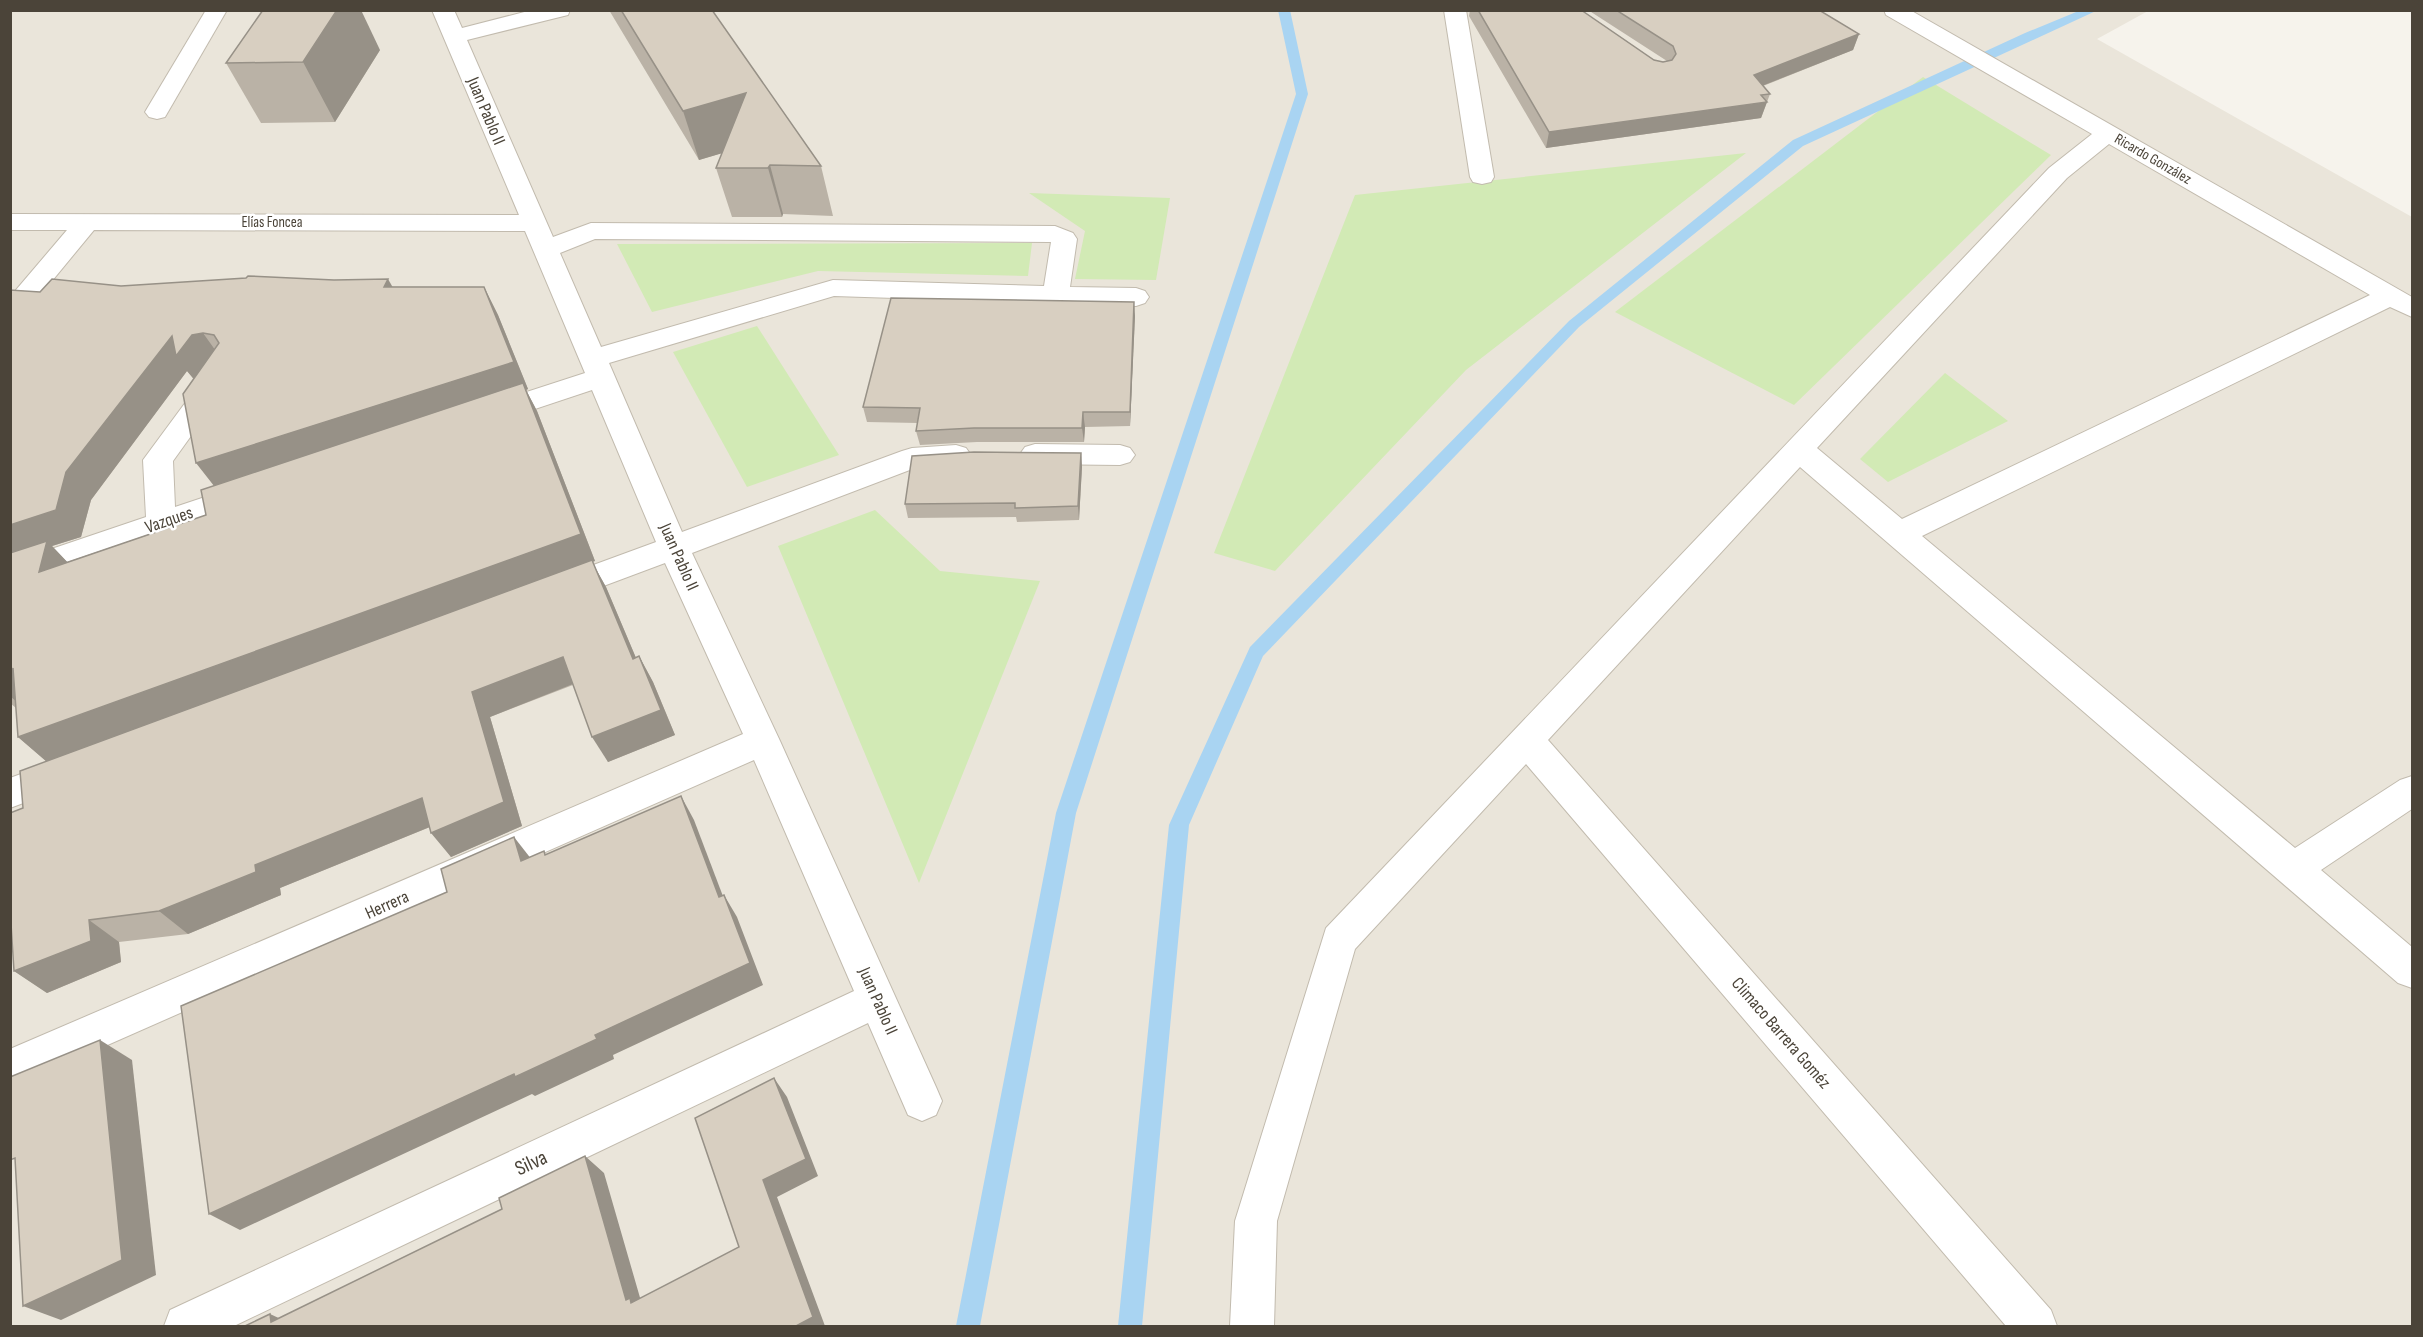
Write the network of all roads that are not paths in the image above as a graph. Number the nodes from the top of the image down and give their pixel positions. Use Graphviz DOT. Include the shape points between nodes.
graph roads {
  1 [pos="217,10"];
  2 [pos="560,10"];
  3 [pos="1455,10"];
  4 [pos="1894,10"];
  5 [pos="448,24"];
  6 [pos="157,112"];
  7 [pos="2108,133"];
  8 [pos="1482,177"];
  9 [pos="10,222"];
  10 [pos="87,222"];
  11 [pos="540,236"];
  12 [pos="1056,294"];
  13 [pos="1136,297"];
  14 [pos="2402,302"];
  15 [pos="10,315"];
  16 [pos="597,368"];
  17 [pos="223,372"];
  18 [pos="466,422"];
  19 [pos="1800,450"];
  20 [pos="977,454"];
  21 [pos="1013,454"];
  22 [pos="1120,455"];
  23 [pos="274,485"];
  24 [pos="161,523"];
  25 [pos="1898,534"];
  26 [pos="674,548"];
  27 [pos="10,575"];
  28 [pos="528,602"];
  29 [pos="1527,740"];
  30 [pos="763,741"];
  31 [pos="89,764"];
  32 [pos="2412,791"];
  33 [pos="10,793"];
  34 [pos="2293,869"];
  35 [pos="2412,970"];
  36 [pos="877,999"];
  37 [pos="10,1070"];
  38 [pos="922,1101"];
  39 [pos="186,1326"];
  40 [pos="1251,1326"];
  41 [pos="2035,1326"];
  1 -- 6 [label="street"];
  2 -- 5 [label="street"];
  3 -- 8 [label="street"];
  4 -- 7 [label="street, Ricardo González"];
  5 -- 11 [label="street, Juan Pablo II"];
  7 -- 14 [label="street, Ricardo González"];
  7 -- 19 [label="street" via="2058,173"];
  9 -- 10 [label="street, Elías Foncea"];
  10 -- 11 [label="street, Elías Foncea"];
  10 -- 15 [label="street"];
  11 -- 12 [label="street" via="591,231 1055,234 1064,239"];
  11 -- 16 [label="street, Juan Pablo II"];
  12 -- 13 [label="street"];
  12 -- 16 [label="street" via="832,288"];
  14 -- 25 [label="street"];
  16 -- 18 [label="street"];
  16 -- 26 [label="street, Juan Pablo II"];
  17 -- 24 [label="street" via="158,460"];
  19 -- 25 [label="street"];
  19 -- 29 [label="street"];
  20 -- 26 [label="street" via="912,458"];
  21 -- 22 [label="street"];
  23 -- 24 [label="street, Vazques"];
  24 -- 27 [label="street, Vazques"];
  25 -- 34 [label="street"];
  26 -- 28 [label="street"];
  26 -- 30 [label="street, Juan Pablo II"];
  29 -- 40 [label="street" via="1339,940 1256,1221"];
  29 -- 41 [label="street, Climaco Barrera Goméz"];
  30 -- 36 [label="street, Juan Pablo II"];
  30 -- 37 [label="street, Herrera"];
  31 -- 33 [label="street"];
  32 -- 34 [label="street"];
  34 -- 35 [label="street"];
  36 -- 38 [label="street, Juan Pablo II"];
  36 -- 39 [label="street, Silva"];
}
